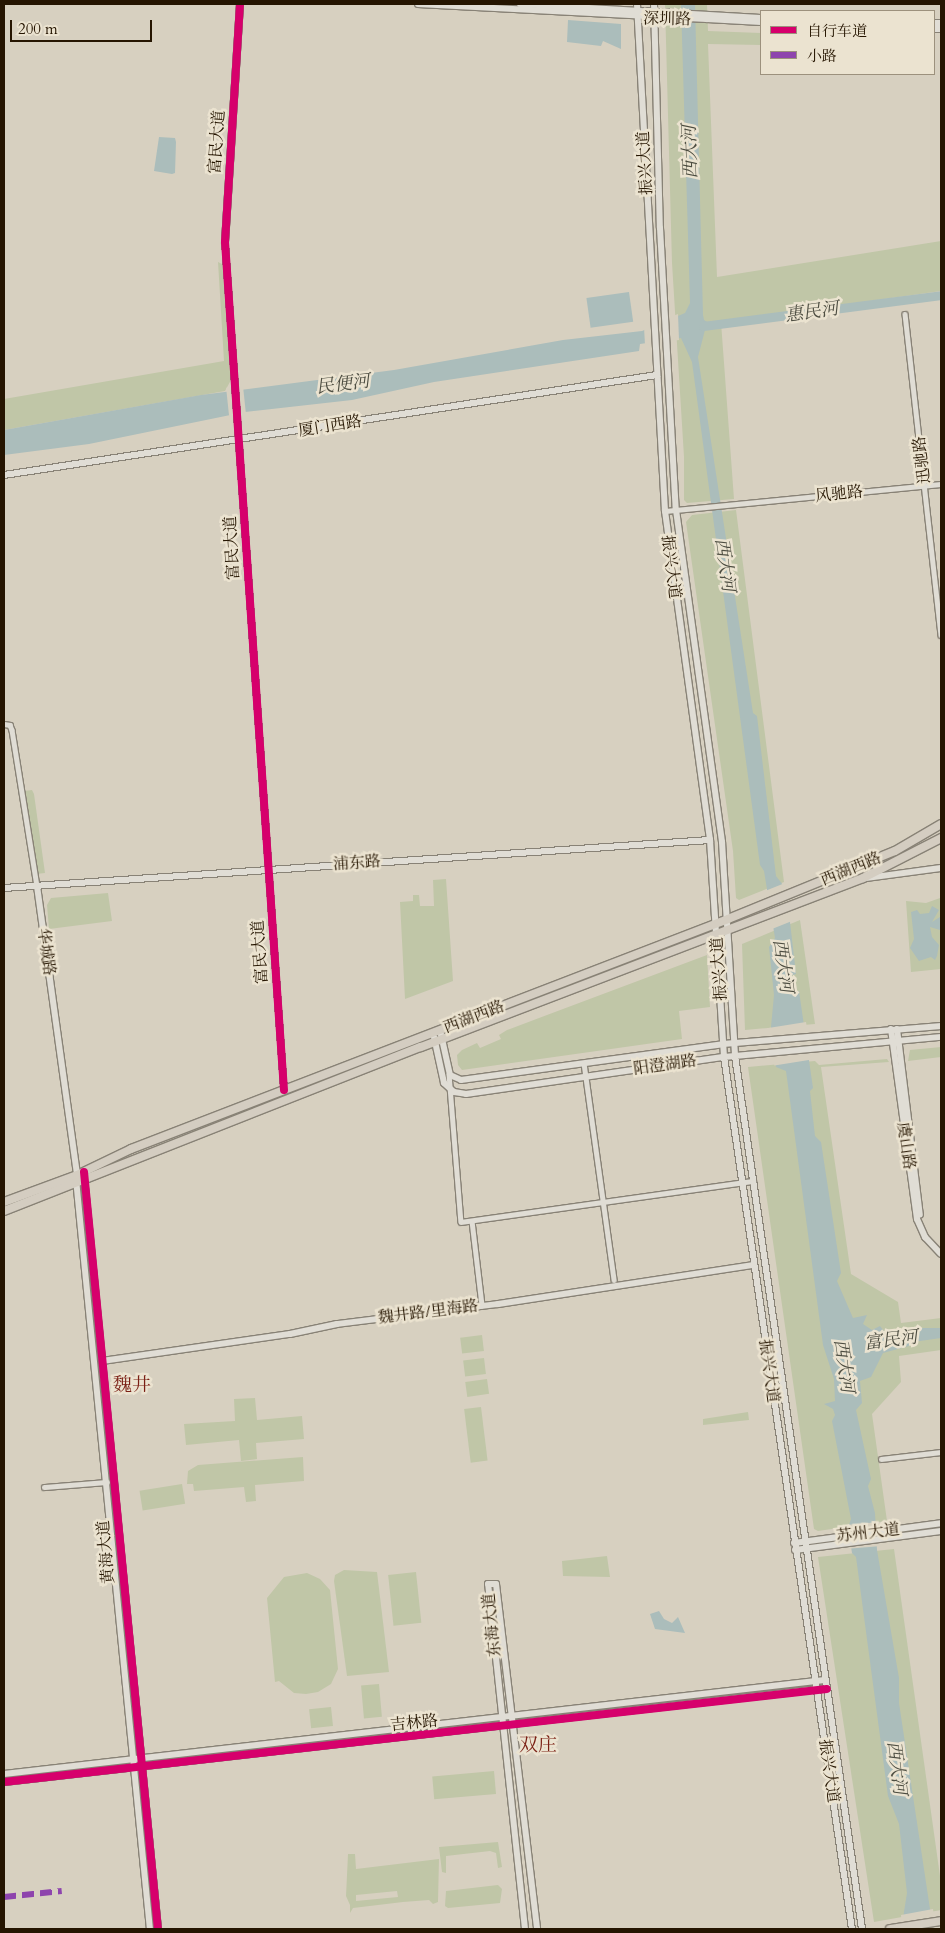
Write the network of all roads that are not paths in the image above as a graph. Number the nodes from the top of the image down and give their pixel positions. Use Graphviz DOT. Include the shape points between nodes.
graph roads {
  1 [pos="240,4"];
  2 [pos="418,4"];
  3 [pos="520,4"];
  4 [pos="654,4"];
  5 [pos="637,11"];
  6 [pos="654,15"];
  7 [pos="706,17"];
  8 [pos="760,18"];
  9 [pos="760,22"];
  10 [pos="905,314"];
  11 [pos="657,375"];
  12 [pos="240,440"];
  13 [pos="4,475"];
  14 [pos="941,484"];
  15 [pos="926,486"];
  16 [pos="676,510"];
  17 [pos="664,511"];
  18 [pos="941,635"];
  19 [pos="4,724"];
  20 [pos="941,824"];
  21 [pos="941,838"];
  22 [pos="710,840"];
  23 [pos="941,868"];
  24 [pos="268,869"];
  25 [pos="863,878"];
  26 [pos="37,886"];
  27 [pos="4,888"];
  28 [pos="728,919"];
  29 [pos="716,923"];
  30 [pos="729,930"];
  31 [pos="717,934"];
  32 [pos="941,1026"];
  33 [pos="894,1029"];
  34 [pos="436,1031"];
  35 [pos="941,1037"];
  36 [pos="438,1041"];
  37 [pos="895,1042"];
  38 [pos="734,1043"];
  39 [pos="723,1044"];
  40 [pos="735,1056"];
  41 [pos="724,1057"];
  42 [pos="584,1063"];
  43 [pos="448,1068"];
  44 [pos="586,1076"];
  45 [pos="284,1090"];
  46 [pos="450,1090"];
  47 [pos="80,1177"];
  48 [pos="753,1180"];
  49 [pos="742,1182"];
  50 [pos="4,1202"];
  51 [pos="603,1202"];
  52 [pos="4,1211"];
  53 [pos="472,1221"];
  54 [pos="941,1250"];
  55 [pos="941,1254"];
  56 [pos="754,1265"];
  57 [pos="614,1280"];
  58 [pos="482,1305"];
  59 [pos="102,1361"];
  60 [pos="941,1452"];
  61 [pos="881,1459"];
  62 [pos="114,1481"];
  63 [pos="104,1482"];
  64 [pos="44,1487"];
  65 [pos="941,1524"];
  66 [pos="941,1531"];
  67 [pos="806,1541"];
  68 [pos="794,1543"];
  69 [pos="807,1549"];
  70 [pos="795,1550"];
  71 [pos="825,1680"];
  72 [pos="816,1681"];
  73 [pos="826,1689"];
  74 [pos="817,1690"];
  75 [pos="512,1716"];
  76 [pos="501,1718"];
  77 [pos="513,1726"];
  78 [pos="502,1727"];
  79 [pos="140,1759"];
  80 [pos="132,1760"];
  81 [pos="141,1767"];
  82 [pos="133,1768"];
  83 [pos="4,1774"];
  84 [pos="4,1782"];
  85 [pos="941,1921"];
  86 [pos="150,1929"];
  87 [pos="158,1929"];
  88 [pos="525,1929"];
  89 [pos="536,1929"];
  90 [pos="852,1929"];
  91 [pos="862,1929"];
  92 [pos="890,1929"];
  1 -- 12 [label="street, 富民大道" via="225,242"];
  2 -- 5 [label="street, 深圳路"];
  3 -- 5 [label="street, 深圳路"];
  4 -- 6 [label="street, 振兴大道"];
  5 -- 6 [label="street, 深圳路"];
  5 -- 11 [label="street, 振兴大道"];
  6 -- 7 [label="street, 深圳路"];
  6 -- 16 [label="street, 振兴大道"];
  7 -- 8 [label="street"];
  7 -- 9 [label="street"];
  10 -- 15 [label="street, 迅驰路"];
  11 -- 12 [label="street, 厦门西路"];
  11 -- 17 [label="street, 振兴大道"];
  12 -- 13 [label="street, 厦门西路"];
  12 -- 24 [label="street, 富民大道"];
  14 -- 15 [label="street, 风驰路"];
  15 -- 16 [label="street, 风驰路"];
  15 -- 18 [label="street, 迅驰路"];
  16 -- 17 [label="street, 风驰路"];
  16 -- 28 [label="street, 振兴大道" via="722,842"];
  17 -- 22 [label="street, 振兴大道"];
  19 -- 26 [label="street, 华城路" via="10,725 12,730"];
  20 -- 28 [label="main road, 西湖西路" via="895,851"];
  21 -- 25 [label="main road, 西湖西路"];
  22 -- 24 [label="street, 浦东路"];
  22 -- 29 [label="street, 振兴大道"];
  23 -- 25 [label="street"];
  24 -- 26 [label="street, 浦东路"];
  24 -- 45 [label="street, 富民大道"];
  25 -- 30 [label="main road, 西湖西路"];
  26 -- 27 [label="street, 浦东路"];
  26 -- 47 [label="street, 华城路"];
  28 -- 29 [label="main road, 西湖西路"];
  28 -- 30 [label="street, 振兴大道"];
  29 -- 31 [label="street, 振兴大道"];
  29 -- 34 [label="main road, 西湖西路"];
  30 -- 31 [label="main road, 西湖西路"];
  30 -- 38 [label="street, 振兴大道"];
  31 -- 36 [label="main road, 西湖西路"];
  31 -- 39 [label="street, 振兴大道"];
  32 -- 33 [label="street, 阳澄湖路"];
  33 -- 37 [label="street, 虞山路"];
  33 -- 38 [label="street, 阳澄湖路"];
  34 -- 36 [label="street"];
  34 -- 45 [label="main road, 西湖西路"];
  35 -- 37 [label="street, 阳澄湖路"];
  36 -- 43 [label="street"];
  36 -- 46 [label="street" via="442,1078"];
  36 -- 47 [label="main road, 西湖西路"];
  37 -- 40 [label="street, 阳澄湖路"];
  37 -- 54 [label="street, 虞山路" via="920,1216 925,1230"];
  37 -- 55 [label="street, 虞山路" via="917,1219 925,1237"];
  38 -- 39 [label="street, 阳澄湖路"];
  38 -- 40 [label="street, 振兴大道"];
  39 -- 41 [label="street, 振兴大道"];
  39 -- 42 [label="street, 阳澄湖路"];
  40 -- 41 [label="street, 阳澄湖路"];
  40 -- 48 [label="street, 振兴大道"];
  41 -- 44 [label="street, 阳澄湖路"];
  41 -- 49 [label="street, 振兴大道"];
  42 -- 43 [label="street, 阳澄湖路" via="461,1080 452,1077"];
  42 -- 44 [label="street"];
  43 -- 46 [label="street"];
  44 -- 46 [label="street, 阳澄湖路" via="466,1094"];
  44 -- 51 [label="street"];
  45 -- 47 [label="main road, 西湖西路" via="131,1149"];
  46 -- 53 [label="street" via="461,1222"];
  47 -- 50 [label="main road, 西湖西路"];
  47 -- 52 [label="main road, 西湖西路"];
  47 -- 59 [label="street, 黄海大道"];
  47 -- 63 [label="street, 黄海大道"];
  48 -- 49 [label="street"];
  48 -- 67 [label="street, 振兴大道"];
  49 -- 51 [label="street"];
  49 -- 56 [label="street, 振兴大道"];
  51 -- 53 [label="street"];
  51 -- 57 [label="street"];
  53 -- 58 [label="street"];
  56 -- 58 [label="street, 魏井路/里海路"];
  56 -- 68 [label="street, 振兴大道"];
  58 -- 59 [label="street, 魏井路/里海路"];
  59 -- 62 [label="street, 黄海大道"];
  60 -- 61 [label="street"];
  62 -- 63 [label="street"];
  62 -- 79 [label="street, 黄海大道"];
  63 -- 64 [label="street"];
  63 -- 80 [label="street, 黄海大道"];
  65 -- 67 [label="street, 苏州大道"];
  66 -- 69 [label="street, 苏州大道"];
  67 -- 68 [label="street, 苏州大道"];
  67 -- 69 [label="street, 振兴大道"];
  68 -- 70 [label="street, 振兴大道"];
  69 -- 70 [label="street, 苏州大道"];
  69 -- 71 [label="street, 振兴大道"];
  70 -- 72 [label="street, 振兴大道"];
  71 -- 72 [label="street, 吉林路"];
  71 -- 73 [label="street, 振兴大道"];
  72 -- 74 [label="street, 振兴大道"];
  72 -- 75 [label="street, 吉林路"];
  73 -- 74 [label="street, 吉林路"];
  73 -- 91 [label="street, 振兴大道"];
  74 -- 77 [label="street, 吉林路"];
  74 -- 90 [label="street, 振兴大道"];
  75 -- 76 [label="street, 吉林路"];
  75 -- 76 [label="street, 东海大道" via="496,1584 488,1584"];
  75 -- 77 [label="street, 东海大道"];
  76 -- 78 [label="street, 东海大道"];
  76 -- 79 [label="street, 吉林路"];
  77 -- 78 [label="street, 吉林路"];
  77 -- 89 [label="street, 东海大道"];
  78 -- 81 [label="street, 吉林路"];
  78 -- 88 [label="street, 东海大道"];
  79 -- 80 [label="street, 吉林路"];
  79 -- 81 [label="street, 黄海大道"];
  80 -- 82 [label="street, 黄海大道"];
  80 -- 83 [label="street, 吉林路"];
  81 -- 82 [label="street, 吉林路"];
  81 -- 87 [label="street, 黄海大道"];
  82 -- 84 [label="street, 吉林路"];
  82 -- 86 [label="street, 黄海大道"];
  85 -- 92 [label="main road"];
}
